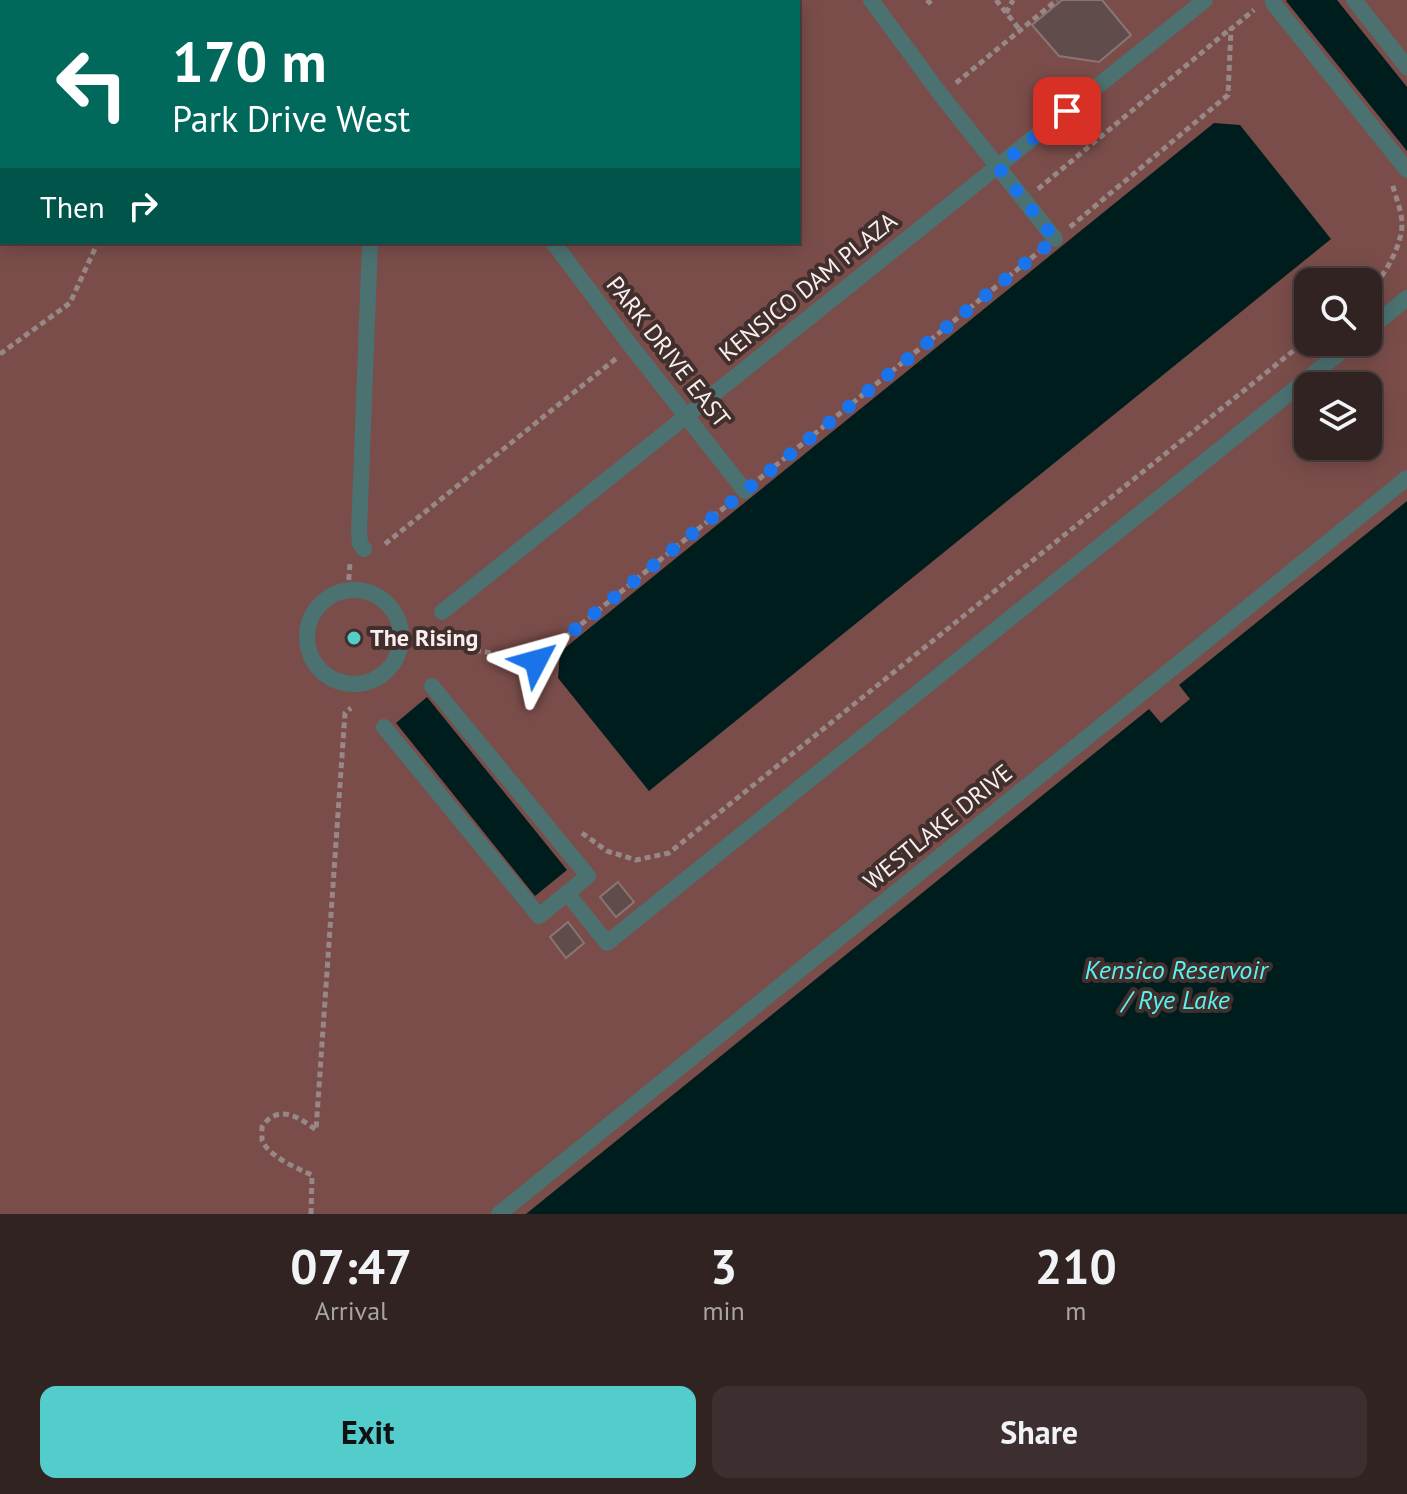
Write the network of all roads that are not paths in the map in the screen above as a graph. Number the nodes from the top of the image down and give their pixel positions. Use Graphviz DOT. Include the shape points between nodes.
graph roads {
  1 [pos="871,0"];
  2 [pos="1205,0"];
  3 [pos="1354,0"];
  4 [pos="1273,3"];
  5 [pos="1407,67"];
  6 [pos="998,167"];
  7 [pos="1407,170"];
  8 [pos="1055,239"];
  9 [pos="370,244"];
  10 [pos="554,244"];
  11 [pos="1407,298"];
  12 [pos="1382,319"];
  13 [pos="1336,356"];
  14 [pos="686,416"];
  15 [pos="1407,478"];
  16 [pos="745,491"];
  17 [pos="364,549"];
  18 [pos="385,601"];
  19 [pos="442,612"];
  20 [pos="432,686"];
  21 [pos="384,727"];
  22 [pos="567,893"];
  23 [pos="499,1214"];
  1 -- 6 [label="street"];
  2 -- 6 [label="street, KENSICO DAM PLAZA"];
  3 -- 5 [label="street"];
  4 -- 7 [label="street"];
  6 -- 8 [label="street"];
  6 -- 14 [label="street, KENSICO DAM PLAZA"];
  9 -- 17 [label="street" via="359,532"];
  10 -- 14 [label="street, PARK DRIVE EAST"];
  11 -- 12 [label="street"];
  13 -- 22 [label="street" via="607,943"];
  14 -- 16 [label="street, PARK DRIVE EAST"];
  14 -- 19 [label="street, KENSICO DAM PLAZA"];
  15 -- 23 [label="street, WESTLAKE DRIVE"];
  18 -- 18 [label="street" via="348,590 319,606 307,636 312,659 322,672 352,685 388,670 398,654 401,632"];
  20 -- 22 [label="street" via="588,876"];
  21 -- 22 [label="street" via="539,916"];
}
